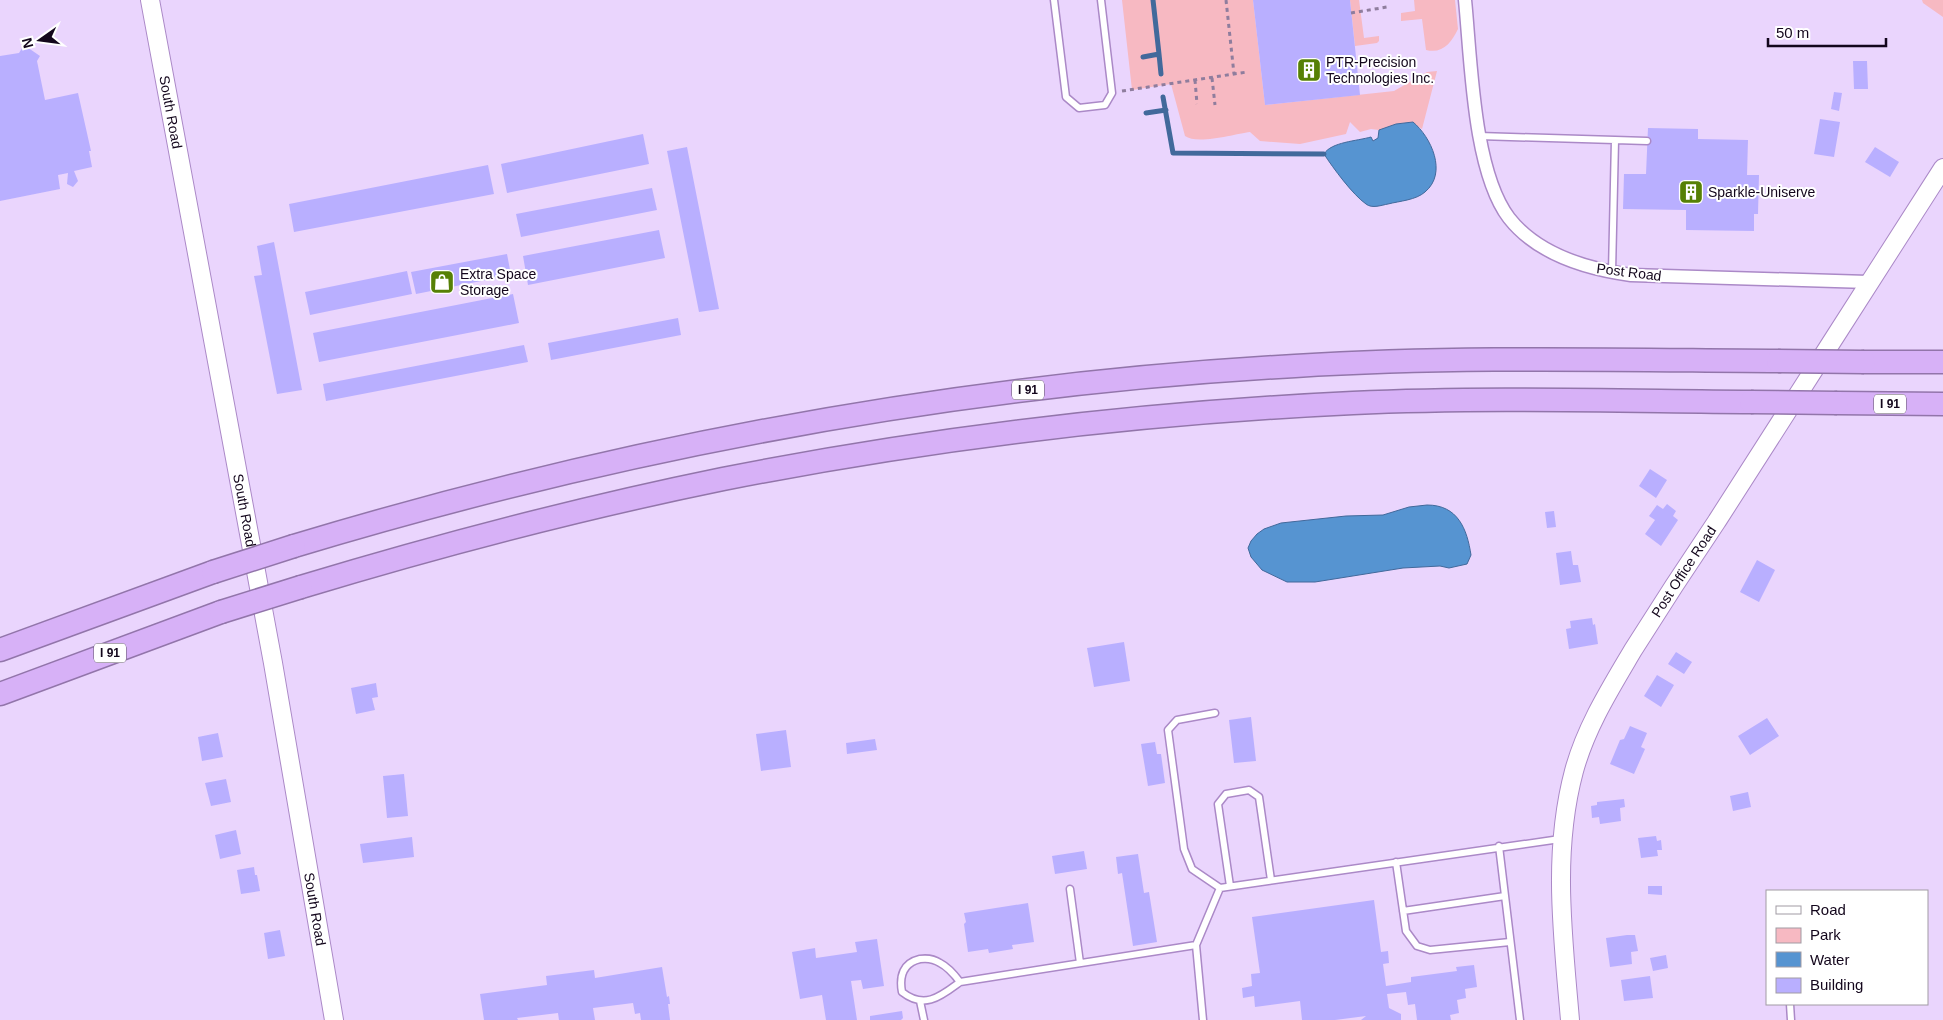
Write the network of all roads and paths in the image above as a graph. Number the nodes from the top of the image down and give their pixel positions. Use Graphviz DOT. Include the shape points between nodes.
graph roads {
  1 [pos="150,0"];
  2 [pos="1054,0"];
  3 [pos="1101,0"];
  4 [pos="1226,0"];
  5 [pos="1465,0"];
  6 [pos="1387,7"];
  7 [pos="1351,12"];
  8 [pos="1247,72"];
  9 [pos="1234,74"];
  10 [pos="1212,78"];
  11 [pos="1195,80"];
  12 [pos="1112,93"];
  13 [pos="1197,104"];
  14 [pos="1215,105"];
  15 [pos="1479,136"];
  16 [pos="1615,140"];
  17 [pos="1647,141"];
  18 [pos="1943,168"];
  19 [pos="1612,272"];
  20 [pos="1868,282"];
  21 [pos="1943,362"];
  22 [pos="1943,404"];
  23 [pos="0,650"];
  24 [pos="0,694"];
  25 [pos="1215,713"];
  26 [pos="1562,838"];
  27 [pos="1499,846"];
  28 [pos="1396,862"];
  29 [pos="1271,880"];
  30 [pos="1230,886"];
  31 [pos="1220,888"];
  32 [pos="1070,890"];
  33 [pos="1505,896"];
  34 [pos="1403,911"];
  35 [pos="1510,942"];
  36 [pos="1196,944"];
  37 [pos="1080,963"];
  38 [pos="960,982"];
  39 [pos="920,1001"];
  40 [pos="1790,1005"];
  41 [pos="334,1020"];
  42 [pos="924,1020"];
  43 [pos="1203,1020"];
  44 [pos="1520,1020"];
  45 [pos="1570,1020"];
  46 [pos="1791,1020"];
  1 -- 41 [label="main road, South Road" via="273,663"];
  2 -- 12 [label="lane" via="1066,97 1080,108 1105,105"];
  3 -- 12 [label="lane"];
  4 -- 9 [label="path"];
  5 -- 15 [label="street, Post Road"];
  6 -- 7 [label="path"];
  8 -- 9 [label="path"];
  9 -- 10 [label="path"];
  10 -- 11 [label="path"];
  10 -- 14 [label="path"];
  11 -- 12 [label="path"];
  11 -- 13 [label="path"];
  15 -- 16 [label="lane"];
  15 -- 19 [label="street, Post Road" via="1495,194 1509,218 1544,248 1576,264"];
  16 -- 17 [label="lane"];
  16 -- 19 [label="lane"];
  18 -- 20 [label="main road, Post Office Road"];
  19 -- 20 [label="street, Post Road"];
  20 -- 26 [label="main road, Post Office Road" via="1606,695 1575,769"];
  21 -- 23 [label="highway, I 91, bridge" via="1504,359 1364,362 1193,373 1006,392 841,416 661,450 481,492 213,572"];
  22 -- 24 [label="highway, I 91, bridge" via="1467,400 1352,403 1154,417 999,434 811,462 675,489 446,545 221,612"];
  25 -- 31 [label="lane" via="1177,720 1168,730 1184,849 1192,869"];
  26 -- 27 [label="lane"];
  26 -- 45 [label="main road, Post Office Road" via="1560,886"];
  27 -- 28 [label="lane"];
  27 -- 33 [label="lane"];
  28 -- 29 [label="lane"];
  28 -- 34 [label="lane"];
  29 -- 30 [label="lane"];
  29 -- 30 [label="lane" via="1259,797 1249,790 1226,794 1218,804"];
  30 -- 31 [label="lane"];
  31 -- 36 [label="lane"];
  32 -- 37 [label="lane"];
  33 -- 34 [label="lane"];
  33 -- 35 [label="lane"];
  34 -- 35 [label="lane" via="1406,931 1417,946 1430,950"];
  35 -- 44 [label="lane"];
  36 -- 37 [label="lane"];
  36 -- 43 [label="lane"];
  37 -- 38 [label="lane"];
  38 -- 39 [label="lane" via="943,995"];
  38 -- 39 [label="lane" via="938,961 926,958 911,961 902,970 902,992"];
  39 -- 42 [label="lane"];
  40 -- 46 [label="lane"];
}
